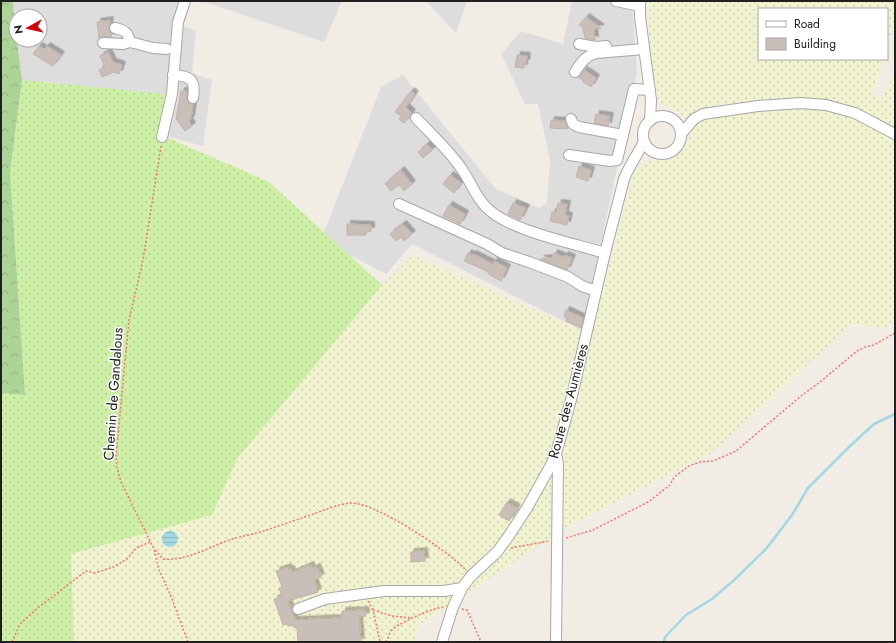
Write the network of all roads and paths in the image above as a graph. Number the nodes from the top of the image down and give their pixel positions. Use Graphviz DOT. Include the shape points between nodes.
graph roads {
  1 [pos="185,1"];
  2 [pos="616,1"];
  3 [pos="640,4"];
  4 [pos="115,28"];
  5 [pos="130,42"];
  6 [pos="103,43"];
  7 [pos="579,44"];
  8 [pos="644,46"];
  9 [pos="167,49"];
  10 [pos="575,72"];
  11 [pos="175,75"];
  12 [pos="650,95"];
  13 [pos="177,96"];
  14 [pos="193,98"];
  15 [pos="666,117"];
  16 [pos="416,118"];
  17 [pos="694,118"];
  18 [pos="571,119"];
  19 [pos="650,120"];
  20 [pos="681,134"];
  21 [pos="895,134"];
  22 [pos="623,135"];
  23 [pos="162,137"];
  24 [pos="644,141"];
  25 [pos="655,152"];
  26 [pos="569,155"];
  27 [pos="635,159"];
  28 [pos="399,204"];
  29 [pos="605,253"];
  30 [pos="596,292"];
  31 [pos="895,333"];
  32 [pos="1,367"];
  33 [pos="1,374"];
  34 [pos="556,454"];
  35 [pos="557,540"];
  36 [pos="150,542"];
  37 [pos="511,547"];
  38 [pos="154,549"];
  39 [pos="472,576"];
  40 [pos="462,588"];
  41 [pos="363,595"];
  42 [pos="453,606"];
  43 [pos="298,609"];
  44 [pos="373,610"];
  45 [pos="413,618"];
  46 [pos="12,642"];
  47 [pos="188,642"];
  48 [pos="380,642"];
  49 [pos="386,642"];
  50 [pos="442,642"];
  51 [pos="481,642"];
  52 [pos="556,642"];
  1 -- 11 [label="street" via="178,22"];
  2 -- 3 [label="street"];
  3 -- 8 [label="street"];
  4 -- 5 [label="street" via="124,30 129,35"];
  5 -- 6 [label="street"];
  5 -- 9 [label="street"];
  7 -- 8 [label="street" via="596,48"];
  8 -- 10 [label="street" via="590,55"];
  8 -- 12 [label="street"];
  11 -- 13 [label="street" via="179,80"];
  11 -- 14 [label="street" via="191,79"];
  11 -- 23 [label="street"];
  12 -- 15 [label="street"];
  12 -- 19 [label="street"];
  12 -- 22 [label="street" via="634,89"];
  15 -- 17 [label="street"];
  15 -- 19 [label="street"];
  15 -- 20 [label="street" via="678,124"];
  16 -- 29 [label="street" via="462,168 486,207 508,222"];
  17 -- 20 [label="street"];
  17 -- 21 [label="street" via="709,113 758,106 811,103 855,114"];
  18 -- 22 [label="street" via="579,128"];
  19 -- 24 [label="street" via="644,130"];
  20 -- 25 [label="street" via="678,146 673,150 661,154"];
  22 -- 26 [label="street" via="617,160"];
  23 -- 36 [label="path, Chemin de Gandalous" via="143,260 128,320 116,456 121,482"];
  24 -- 25 [label="street"];
  24 -- 27 [label="street, Route des Aumières"];
  25 -- 27 [label="street"];
  27 -- 29 [label="street, Route des Aumières" via="624,179"];
  28 -- 30 [label="street"];
  29 -- 30 [label="street, Route des Aumières"];
  30 -- 34 [label="street, Route des Aumières"];
  31 -- 35 [label="path" via="857,351 736,451 712,461 689,466 648,502 593,530"];
  32 -- 33 [label="path"];
  34 -- 35 [label="street"];
  34 -- 39 [label="street, Route des Aumières" via="527,508 508,536 494,555"];
  35 -- 37 [label="path"];
  35 -- 52 [label="street"];
  36 -- 38 [label="path, Chemin de Gandalous"];
  36 -- 46 [label="path" via="136,548 127,559 112,567 95,573 86,571 20,624"];
  38 -- 39 [label="path" via="163,559 174,560 334,506 351,503 388,515 436,547"];
  38 -- 47 [label="path, Chemin de Gandalous" via="159,570"];
  39 -- 40 [label="street, Route des Aumières"];
  40 -- 41 [label="street" via="384,591"];
  40 -- 42 [label="street, Route des Aumières"];
  41 -- 43 [label="street" via="325,599"];
  41 -- 44 [label="path"];
  42 -- 45 [label="path" via="439,608"];
  42 -- 50 [label="street, Route des Aumières"];
  42 -- 51 [label="path" via="467,610"];
  44 -- 45 [label="path" via="392,616"];
  44 -- 48 [label="path"];
  45 -- 49 [label="path" via="393,629"];
}
